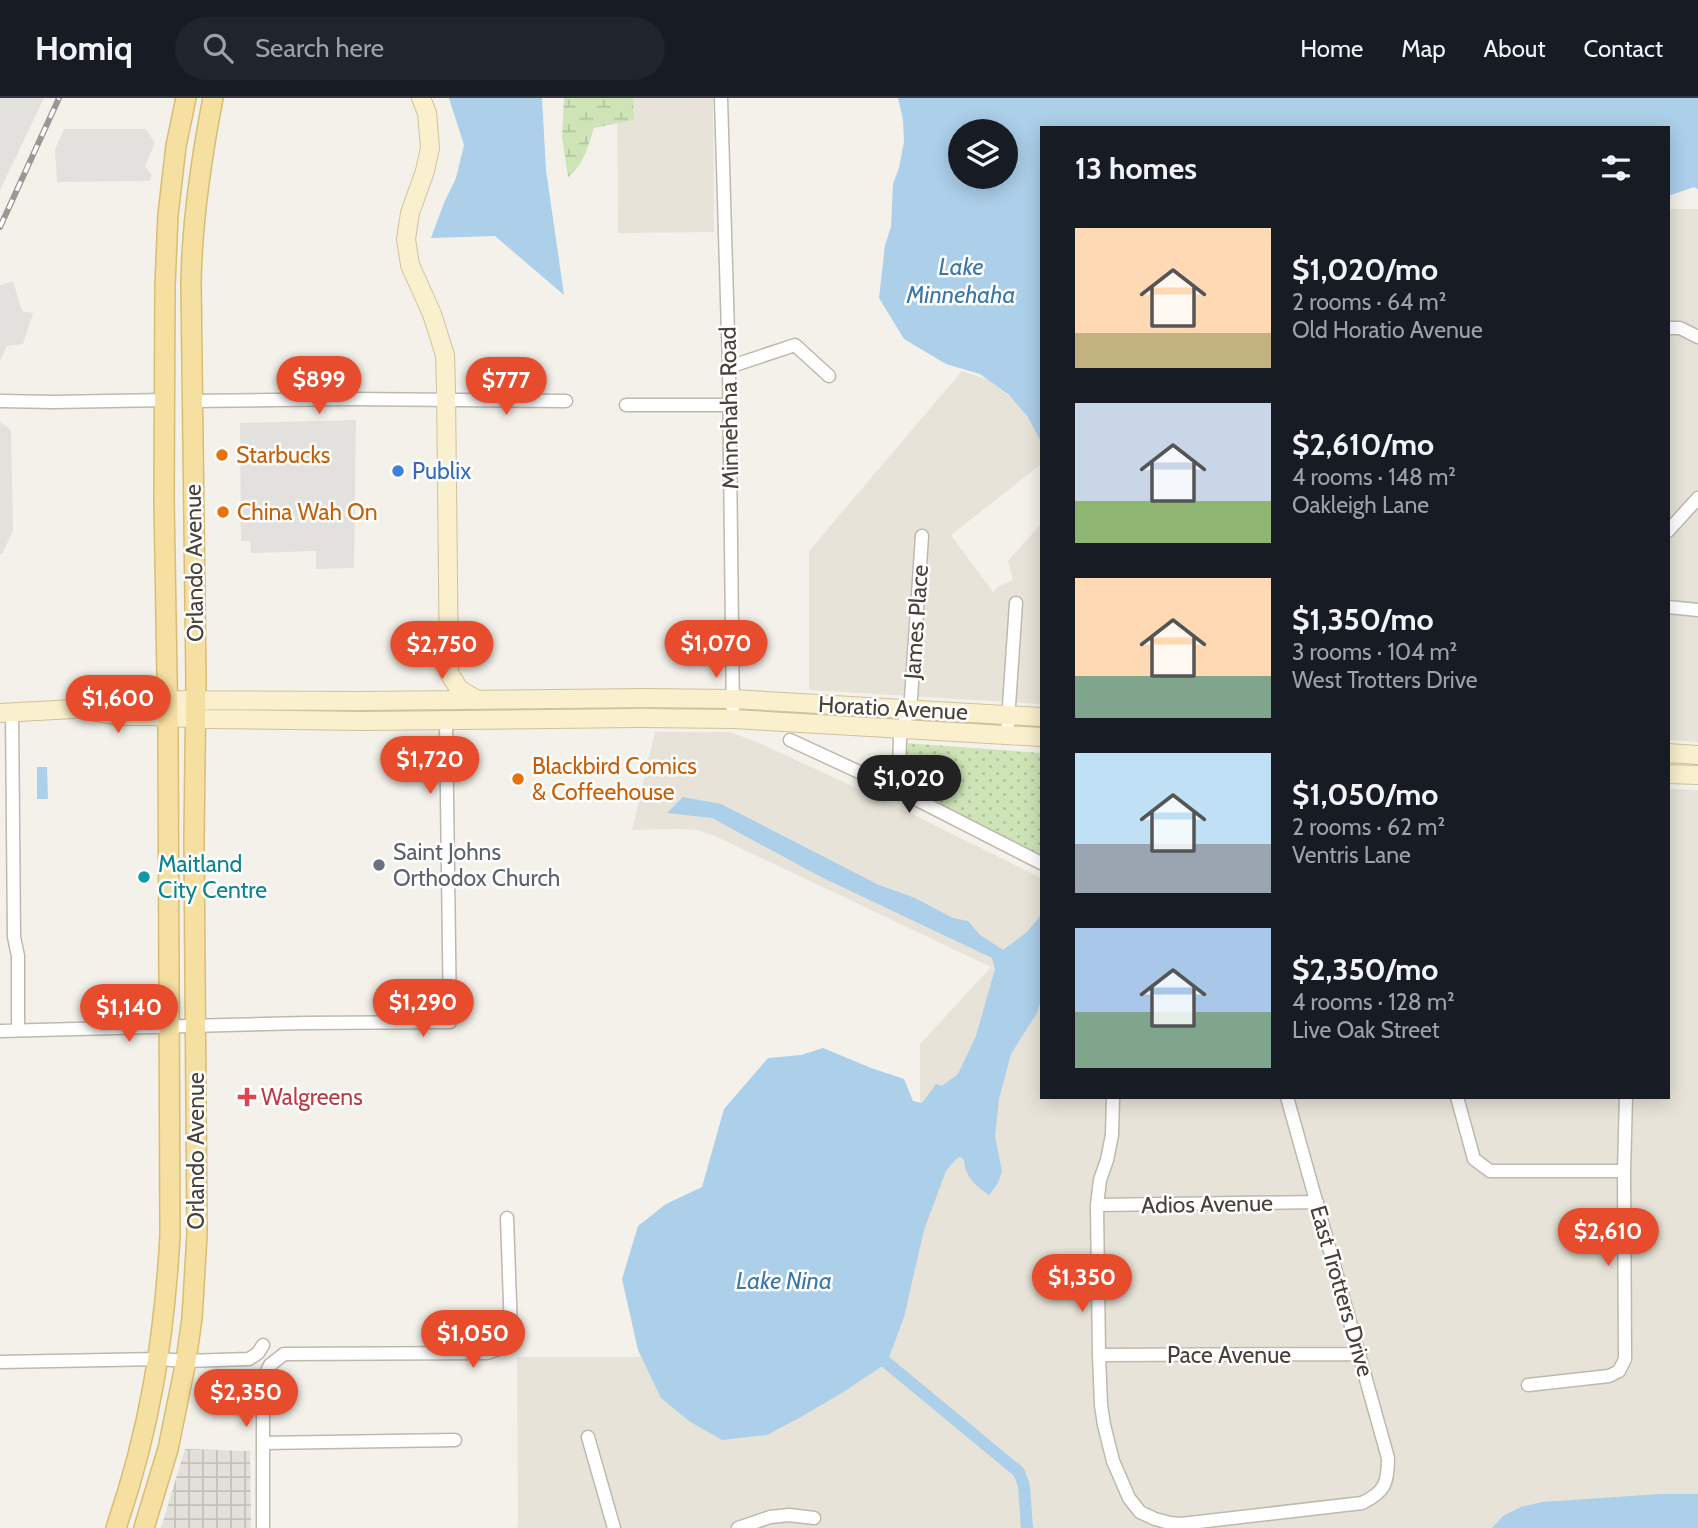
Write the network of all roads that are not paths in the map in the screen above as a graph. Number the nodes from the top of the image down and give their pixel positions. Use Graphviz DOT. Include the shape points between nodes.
graph roads {
  1 [pos="186,98"];
  2 [pos="213,98"];
  3 [pos="421,98"];
  4 [pos="721,98"];
  5 [pos="1670,328"];
  6 [pos="1698,337"];
  7 [pos="729,367"];
  8 [pos="828,376"];
  9 [pos="165,400"];
  10 [pos="446,400"];
  11 [pos="0,401"];
  12 [pos="192,401"];
  13 [pos="566,401"];
  14 [pos="626,405"];
  15 [pos="729,405"];
  16 [pos="1698,498"];
  17 [pos="1670,529"];
  18 [pos="922,536"];
  19 [pos="1016,603"];
  20 [pos="1670,607"];
  21 [pos="1698,610"];
  22 [pos="449,673"];
  23 [pos="733,699"];
  24 [pos="477,700"];
  25 [pos="426,701"];
  26 [pos="167,708"];
  27 [pos="195,709"];
  28 [pos="908,709"];
  29 [pos="6,713"];
  30 [pos="1008,715"];
  31 [pos="1040,717"];
  32 [pos="733,719"];
  33 [pos="454,720"];
  34 [pos="902,728"];
  35 [pos="1007,735"];
  36 [pos="1040,737"];
  37 [pos="790,740"];
  38 [pos="1670,753"];
  39 [pos="1698,755"];
  40 [pos="1670,774"];
  41 [pos="1698,775"];
  42 [pos="898,790"];
  43 [pos="1040,862"];
  44 [pos="195,1026"];
  45 [pos="168,1027"];
  46 [pos="18,1030"];
  47 [pos="0,1031"];
  48 [pos="1113,1099"];
  49 [pos="1288,1099"];
  50 [pos="1458,1099"];
  51 [pos="1626,1099"];
  52 [pos="1624,1171"];
  53 [pos="1317,1202"];
  54 [pos="1097,1205"];
  55 [pos="507,1218"];
  56 [pos="263,1345"];
  57 [pos="1360,1354"];
  58 [pos="1099,1355"];
  59 [pos="159,1359"];
  60 [pos="186,1361"];
  61 [pos="0,1362"];
  62 [pos="1528,1385"];
  63 [pos="588,1437"];
  64 [pos="455,1440"];
  65 [pos="263,1443"];
  66 [pos="814,1518"];
  67 [pos="116,1528"];
  68 [pos="144,1528"];
  69 [pos="263,1528"];
  70 [pos="614,1528"];
  71 [pos="738,1528"];
  1 -- 9 [label="main road, Orlando Avenue" via="165,249"];
  2 -- 12 [label="main road, Orlando Avenue" via="192,240"];
  3 -- 10 [label="main road" via="430,148 406,239 410,265 445,355"];
  4 -- 7 [label="street, Minnehaha Road"];
  5 -- 6 [label="street"];
  7 -- 8 [label="street" via="795,345"];
  7 -- 15 [label="street, Minnehaha Road"];
  9 -- 11 [label="street"];
  9 -- 26 [label="main road, Orlando Avenue"];
  10 -- 12 [label="street"];
  10 -- 13 [label="street"];
  10 -- 22 [label="main road"];
  12 -- 27 [label="main road, Orlando Avenue"];
  14 -- 15 [label="street"];
  15 -- 23 [label="street, Minnehaha Road"];
  16 -- 17 [label="street"];
  18 -- 28 [label="street, James Place"];
  19 -- 30 [label="street"];
  20 -- 21 [label="street"];
  22 -- 24 [label="main road" via="459,689"];
  22 -- 25 [label="main road"];
  23 -- 24 [label="main road, Horatio Avenue"];
  23 -- 28 [label="main road, Horatio Avenue"];
  23 -- 32 [label="street, Minnehaha Road"];
  24 -- 25 [label="main road, Horatio Avenue"];
  24 -- 33 [label="main road" via="455,709"];
  25 -- 27 [label="main road, Horatio Avenue"];
  26 -- 27 [label="main road, Horatio Avenue"];
  26 -- 29 [label="main road, Horatio Avenue" via="119,700 75,709"];
  26 -- 45 [label="main road, Orlando Avenue"];
  27 -- 33 [label="main road, Horatio Avenue"];
  27 -- 44 [label="main road, Orlando Avenue"];
  28 -- 30 [label="main road, Horatio Avenue"];
  28 -- 34 [label="street, James Place"];
  29 -- 46 [label="street"];
  30 -- 31 [label="main road, Horatio Avenue"];
  30 -- 35 [label="street"];
  32 -- 33 [label="main road, Horatio Avenue"];
  32 -- 34 [label="main road, Horatio Avenue"];
  33 -- 44 [label="street" via="447,759 450,1022"];
  34 -- 35 [label="main road, Horatio Avenue"];
  34 -- 42 [label="street, James Place"];
  35 -- 36 [label="main road, Horatio Avenue"];
  37 -- 42 [label="street"];
  38 -- 39 [label="main road"];
  40 -- 41 [label="main road"];
  42 -- 43 [label="street"];
  44 -- 45 [label="street"];
  44 -- 60 [label="main road, Orlando Avenue" via="197,1235"];
  45 -- 46 [label="street"];
  45 -- 59 [label="main road, Orlando Avenue" via="170,1236"];
  46 -- 47 [label="street"];
  48 -- 54 [label="street" via="1112,1135"];
  49 -- 53 [label="street, East Trotters Drive"];
  50 -- 52 [label="street" via="1474,1159 1490,1171"];
  51 -- 52 [label="street"];
  52 -- 62 [label="street" via="1625,1359 1619,1371 1609,1376"];
  53 -- 54 [label="street, Adios Avenue"];
  53 -- 57 [label="street, East Trotters Drive"];
  54 -- 58 [label="street"];
  55 -- 65 [label="street" via="510,1331 503,1347 487,1353 284,1354 270,1365 262,1380"];
  56 -- 60 [label="street" via="249,1359"];
  57 -- 58 [label="street, Pace Avenue"];
  57 -- 58 [label="street, East Trotters Drive" via="1388,1458 1388,1474 1377,1496 1362,1503 1181,1524 1140,1512 1129,1498 1113,1461 1101,1405"];
  59 -- 60 [label="street"];
  59 -- 61 [label="street"];
  59 -- 67 [label="main road, Orlando Avenue" via="142,1443"];
  60 -- 68 [label="main road, Orlando Avenue" via="168,1449"];
  63 -- 70 [label="street"];
  64 -- 65 [label="street"];
  65 -- 69 [label="street"];
  66 -- 71 [label="street" via="770,1517"];
}
